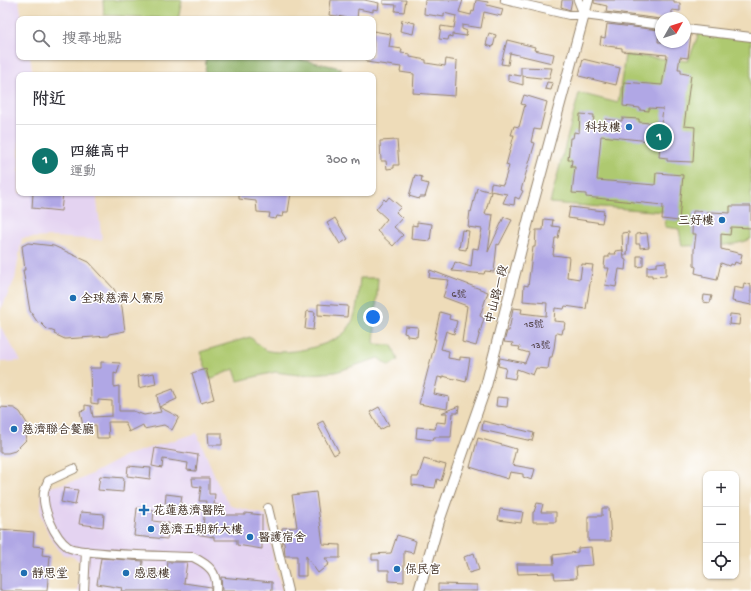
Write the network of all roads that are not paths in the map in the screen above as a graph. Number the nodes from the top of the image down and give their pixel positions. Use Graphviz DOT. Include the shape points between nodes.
graph roads {
  1 [pos="505,0"];
  2 [pos="578,0"];
  3 [pos="588,0"];
  4 [pos="584,15"];
  5 [pos="655,24"];
  6 [pos="691,30"];
  7 [pos="751,37"];
  8 [pos="74,468"];
  9 [pos="268,508"];
  10 [pos="86,551"];
  11 [pos="84,591"];
  12 [pos="216,591"];
  13 [pos="288,591"];
  14 [pos="419,591"];
  1 -- 4 [label="street" via="569,15"];
  2 -- 4 [label="street"];
  3 -- 4 [label="street, 中山路一段"];
  4 -- 5 [label="street"];
  4 -- 14 [label="street, 中山路一段" via="486,386 439,521"];
  6 -- 7 [label="street"];
  8 -- 10 [label="street" via="48,481 44,492 45,512 67,546"];
  9 -- 13 [label="street"];
  10 -- 11 [label="street"];
  10 -- 12 [label="street" via="193,557 213,570"];
}
